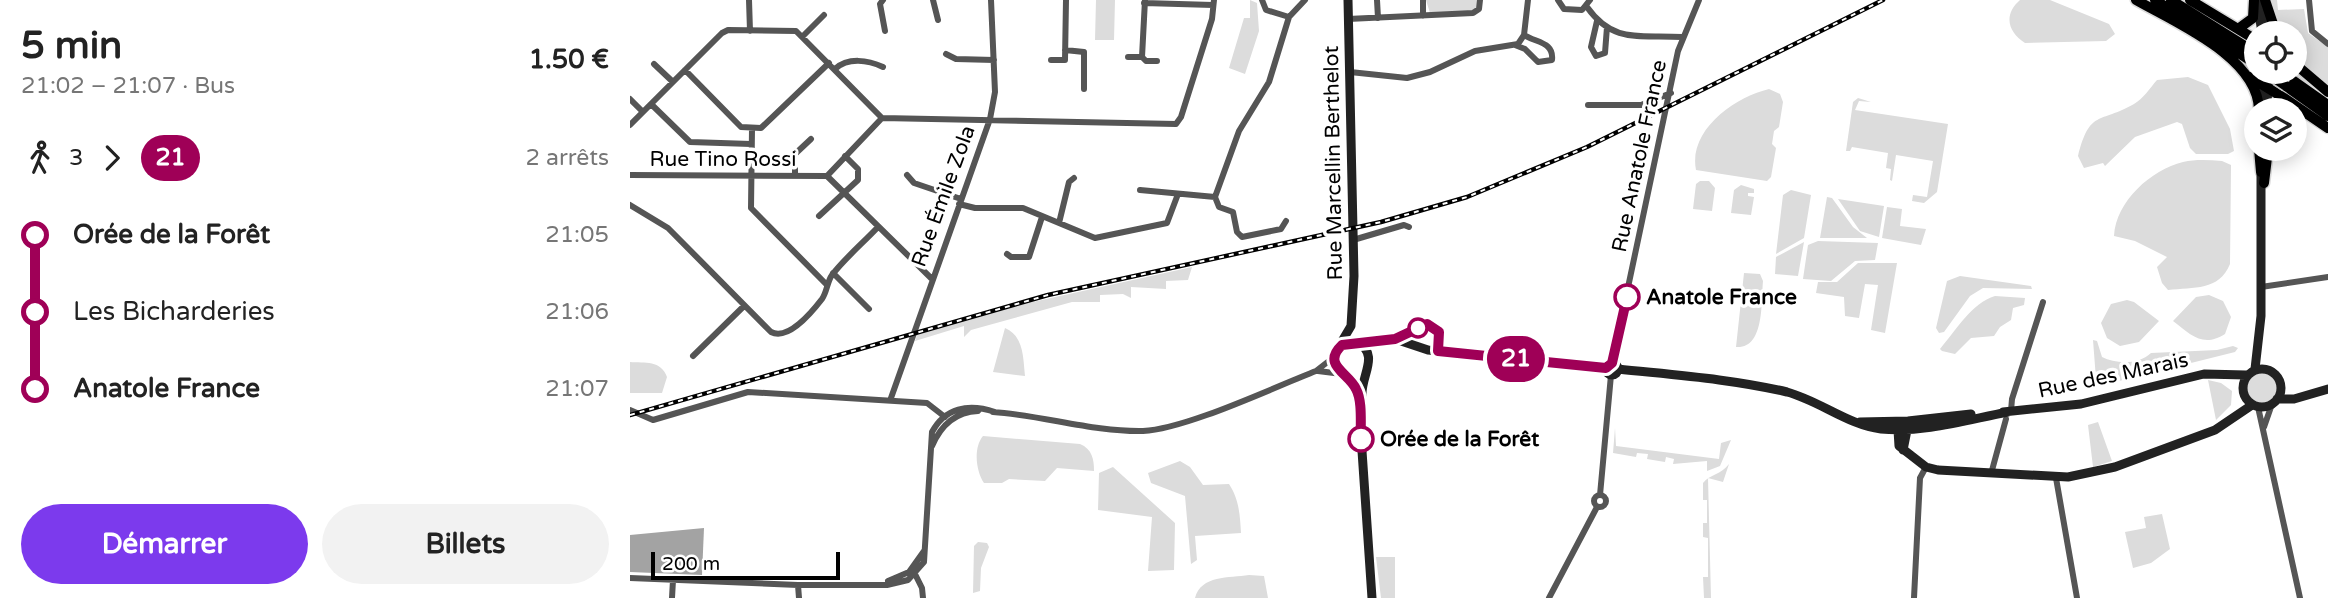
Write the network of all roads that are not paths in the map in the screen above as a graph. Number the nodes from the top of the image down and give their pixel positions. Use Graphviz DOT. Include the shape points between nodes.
graph roads {
  1 [pos="749,0"];
  2 [pos="883,0"];
  3 [pos="933,0"];
  4 [pos="991,0"];
  5 [pos="1066,0"];
  6 [pos="1262,0"];
  7 [pos="1305,0"];
  8 [pos="1348,0"];
  9 [pos="1377,0"];
  10 [pos="1423,0"];
  11 [pos="1480,0"];
  12 [pos="1528,0"];
  13 [pos="1559,0"];
  14 [pos="1699,0"];
  15 [pos="2136,0"];
  16 [pos="2155,0"];
  17 [pos="2171,0"];
  18 [pos="2189,0"];
  19 [pos="2256,0"];
  20 [pos="2264,0"];
  21 [pos="2309,0"];
  22 [pos="1144,2"];
  23 [pos="1213,3"];
  24 [pos="1588,3"];
  25 [pos="824,15"];
  26 [pos="1423,16"];
  27 [pos="1289,17"];
  28 [pos="1378,18"];
  29 [pos="1348,19"];
  30 [pos="938,20"];
  31 [pos="1597,21"];
  32 [pos="2260,21"];
  33 [pos="2267,21"];
  34 [pos="2272,21"];
  35 [pos="1607,27"];
  36 [pos="2238,29"];
  37 [pos="750,31"];
  38 [pos="885,31"];
  39 [pos="2244,33"];
  40 [pos="1524,35"];
  41 [pos="802,37"];
  42 [pos="1682,37"];
  43 [pos="2328,44"];
  44 [pos="1515,45"];
  45 [pos="2244,49"];
  46 [pos="2244,49"];
  47 [pos="1065,50"];
  48 [pos="946,54"];
  49 [pos="1128,57"];
  50 [pos="1142,57"];
  51 [pos="994,60"];
  52 [pos="1051,60"];
  53 [pos="1157,61"];
  54 [pos="829,63"];
  55 [pos="653,64"];
  56 [pos="883,67"];
  57 [pos="835,69"];
  58 [pos="685,70"];
  59 [pos="2244,71"];
  60 [pos="1350,72"];
  61 [pos="2307,74"];
  62 [pos="673,82"];
  63 [pos="2261,84"];
  64 [pos="2267,84"];
  65 [pos="2291,84"];
  66 [pos="2293,84"];
  67 [pos="2267,88"];
  68 [pos="1084,89"];
  69 [pos="2328,92"];
  70 [pos="1671,93"];
  71 [pos="2265,98"];
  72 [pos="2284,98"];
  73 [pos="630,99"];
  74 [pos="651,104"];
  75 [pos="1588,105"];
  76 [pos="2328,106"];
  77 [pos="643,112"];
  78 [pos="2307,114"];
  79 [pos="2328,116"];
  80 [pos="882,118"];
  81 [pos="990,119"];
  82 [pos="630,125"];
  83 [pos="2328,128"];
  84 [pos="752,129"];
  85 [pos="811,139"];
  86 [pos="751,144"];
  87 [pos="845,156"];
  88 [pos="2264,161"];
  89 [pos="907,175"];
  90 [pos="630,176"];
  91 [pos="752,176"];
  92 [pos="827,176"];
  93 [pos="795,177"];
  94 [pos="2263,177"];
  95 [pos="1074,178"];
  96 [pos="1140,190"];
  97 [pos="845,193"];
  98 [pos="1178,194"];
  99 [pos="1215,197"];
  100 [pos="960,202"];
  101 [pos="630,205"];
  102 [pos="819,216"];
  103 [pos="1042,217"];
  104 [pos="1286,221"];
  105 [pos="1059,223"];
  106 [pos="1409,227"];
  107 [pos="878,228"];
  108 [pos="1353,240"];
  109 [pos="1007,254"];
  110 [pos="834,273"];
  111 [pos="2328,277"];
  112 [pos="932,279"];
  113 [pos="826,284"];
  114 [pos="2261,287"];
  115 [pos="2043,302"];
  116 [pos="744,306"];
  117 [pos="869,309"];
  118 [pos="1351,326"];
  119 [pos="1388,339"];
  120 [pos="1359,343"];
  121 [pos="1342,345"];
  122 [pos="2260,346"];
  123 [pos="693,356"];
  124 [pos="1334,357"];
  125 [pos="1370,357"];
  126 [pos="1612,369"];
  127 [pos="2255,369"];
  128 [pos="2268,369"];
  129 [pos="1316,371"];
  130 [pos="1364,374"];
  131 [pos="2226,375"];
  132 [pos="2246,375"];
  133 [pos="1344,376"];
  134 [pos="2281,387"];
  135 [pos="2328,389"];
  136 [pos="2243,391"];
  137 [pos="2303,397"];
  138 [pos="891,398"];
  139 [pos="2275,402"];
  140 [pos="2255,406"];
  141 [pos="630,411"];
  142 [pos="2008,414"];
  143 [pos="946,418"];
  144 [pos="2230,420"];
  145 [pos="1858,422"];
  146 [pos="1922,424"];
  147 [pos="2264,429"];
  148 [pos="1903,430"];
  149 [pos="1926,467"];
  150 [pos="1991,474"];
  151 [pos="2056,478"];
  152 [pos="913,573"];
  153 [pos="630,578"];
  154 [pos="673,580"];
  155 [pos="798,585"];
  156 [pos="672,598"];
  157 [pos="799,598"];
  158 [pos="923,598"];
  159 [pos="1374,598"];
  160 [pos="1549,598"];
  161 [pos="1914,598"];
  162 [pos="2077,598"];
  163 [pos="2300,598"];
  1 -- 37 [label="street"];
  2 -- 38 [label="street"];
  3 -- 30 [label="street"];
  4 -- 51 [label="street, Rue Émile Zola"];
  5 -- 47 [label="street"];
  6 -- 27 [label="street" via="1266,10"];
  7 -- 27 [label="street"];
  8 -- 29 [label="street, Rue Marcellin Berthelot"];
  9 -- 28 [label="street"];
  10 -- 26 [label="street"];
  11 -- 26 [label="street" via="1473,13"];
  12 -- 40 [label="street"];
  13 -- 24 [label="street" via="1569,11 1578,12"];
  14 -- 42 [label="street, Rue Anatole France"];
  15 -- 59 [label="main road" via="2222,52"];
  16 -- 45 [label="main road"];
  17 -- 46 [label="main road"];
  18 -- 36 [label="main road"];
  19 -- 32 [label="street"];
  19 -- 36 [label="main road" via="2253,18"];
  20 -- 33 [label="street"];
  20 -- 34 [label="main road"];
  21 -- 43 [label="street" via="2312,31"];
  22 -- 23 [label="street"];
  22 -- 50 [label="street"];
  23 -- 81 [label="street" via="1209,31 1176,124"];
  24 -- 31 [label="street"];
  25 -- 41 [label="street"];
  26 -- 28 [label="street"];
  27 -- 99 [label="street" via="1269,82 1239,131"];
  28 -- 29 [label="street"];
  29 -- 60 [label="street, Rue Marcellin Berthelot"];
  31 -- 35 [label="street"];
  31 -- 35 [label="street" via="1591,47 1596,56 1605,53"];
  35 -- 42 [label="street" via="1630,37"];
  36 -- 39 [label="main road"];
  37 -- 41 [label="street" via="796,31"];
  37 -- 58 [label="street" via="724,31"];
  40 -- 44 [label="street"];
  40 -- 44 [label="street" via="1548,45 1552,60 1538,62"];
  41 -- 54 [label="street"];
  42 -- 70 [label="street, Rue Anatole France"];
  44 -- 60 [label="street" via="1475,51 1416,77 1396,79"];
  47 -- 52 [label="street" via="1065,60"];
  47 -- 68 [label="street" via="1084,52"];
  48 -- 51 [label="street" via="956,59"];
  49 -- 50 [label="street"];
  50 -- 53 [label="street"];
  51 -- 81 [label="street, Rue Émile Zola"];
  54 -- 57 [label="street"];
  54 -- 84 [label="street" via="764,127"];
  55 -- 62 [label="street"];
  56 -- 57 [label="street" via="846,62"];
  57 -- 80 [label="street"];
  58 -- 62 [label="street"];
  58 -- 84 [label="street" via="741,127"];
  60 -- 108 [label="street, Rue Marcellin Berthelot"];
  61 -- 69 [label="main road"];
  62 -- 74 [label="street"];
  63 -- 67 [label="main road"];
  64 -- 67 [label="street"];
  65 -- 79 [label="main road"];
  66 -- 76 [label="main road"];
  67 -- 71 [label="street"];
  67 -- 72 [label="main road"];
  70 -- 75 [label="street" via="1641,105"];
  70 -- 126 [label="street, Rue Anatole France"];
  73 -- 77 [label="street"];
  74 -- 77 [label="street"];
  74 -- 86 [label="street" via="690,142"];
  77 -- 82 [label="street"];
  78 -- 83 [label="main road"];
  80 -- 81 [label="street"];
  80 -- 87 [label="street"];
  81 -- 100 [label="street, Rue Émile Zola"];
  84 -- 86 [label="street"];
  85 -- 93 [label="street" via="795,155"];
  86 -- 91 [label="street"];
  87 -- 92 [label="street"];
  87 -- 97 [label="street" via="859,171 858,180"];
  88 -- 94 [label="main road"];
  89 -- 100 [label="street" via="914,183"];
  90 -- 91 [label="street, Rue Tino Rossi"];
  91 -- 93 [label="street, Rue Tino Rossi"];
  91 -- 113 [label="street" via="751,208"];
  92 -- 93 [label="street, Rue Tino Rossi"];
  92 -- 97 [label="street"];
  94 -- 114 [label="street"];
  95 -- 105 [label="street"];
  96 -- 98 [label="street"];
  97 -- 102 [label="street"];
  97 -- 107 [label="street"];
  98 -- 99 [label="street"];
  98 -- 105 [label="street" via="1165,225 1095,239"];
  99 -- 104 [label="street" via="1219,207 1233,212 1241,237 1281,229"];
  100 -- 103 [label="street" via="977,208 1023,208"];
  100 -- 112 [label="street, Rue Émile Zola"];
  101 -- 116 [label="street" via="668,228"];
  103 -- 105 [label="street"];
  103 -- 109 [label="street" via="1029,257"];
  106 -- 108 [label="street"];
  107 -- 110 [label="street"];
  107 -- 112 [label="street"];
  108 -- 118 [label="street, Rue Marcellin Berthelot"];
  110 -- 113 [label="street"];
  110 -- 117 [label="street"];
  111 -- 114 [label="street"];
  112 -- 138 [label="street, Rue Émile Zola"];
  113 -- 116 [label="street" via="824,297 789,332 774,334"];
  114 -- 122 [label="street"];
  115 -- 142 [label="street"];
  116 -- 123 [label="street"];
  118 -- 120 [label="street, Rue Marcellin Berthelot"];
  118 -- 121 [label="street, Rue Marcellin Berthelot"];
  119 -- 120 [label="street"];
  119 -- 125 [label="street"];
  119 -- 126 [label="street" via="1427,350"];
  120 -- 121 [label="street"];
  120 -- 125 [label="street, Rue Marcellin Berthelot"];
  121 -- 124 [label="street, Rue Marcellin Berthelot"];
  122 -- 127 [label="street"];
  122 -- 128 [label="street"];
  124 -- 129 [label="street"];
  124 -- 133 [label="street"];
  125 -- 130 [label="street"];
  126 -- 145 [label="street" via="1744,383 1789,393"];
  126 -- 160 [label="street, Rue Anatole France" via="1600,495 1606,503 1597,507"];
  127 -- 128 [label="street"];
  127 -- 132 [label="street"];
  128 -- 134 [label="street" via="2279,378"];
  129 -- 133 [label="street"];
  129 -- 143 [label="street" via="1151,430 969,407"];
  130 -- 133 [label="street"];
  130 -- 159 [label="street" via="1361,386"];
  131 -- 132 [label="street, Rue des Marais"];
  131 -- 136 [label="street"];
  131 -- 142 [label="street, Rue des Marais" via="2192,377 2072,406"];
  132 -- 136 [label="street"];
  133 -- 159 [label="street" via="1358,393"];
  134 -- 137 [label="street"];
  134 -- 139 [label="street"];
  135 -- 137 [label="street"];
  136 -- 140 [label="street"];
  136 -- 144 [label="street"];
  137 -- 139 [label="street"];
  138 -- 141 [label="street" via="748,393 654,419"];
  138 -- 143 [label="street" via="931,404"];
  139 -- 140 [label="street"];
  139 -- 147 [label="street"];
  140 -- 144 [label="street"];
  140 -- 147 [label="street"];
  142 -- 146 [label="street, Rue des Marais"];
  142 -- 150 [label="street"];
  143 -- 152 [label="street" via="932,432 923,566"];
  144 -- 151 [label="street" via="2215,430 2115,467"];
  145 -- 146 [label="street"];
  145 -- 148 [label="street"];
  146 -- 148 [label="street"];
  147 -- 163 [label="street"];
  148 -- 149 [label="street" via="1898,443"];
  149 -- 150 [label="street"];
  149 -- 161 [label="street" via="1920,478"];
  150 -- 151 [label="street"];
  151 -- 162 [label="street"];
  152 -- 155 [label="street" via="904,582"];
  152 -- 158 [label="street"];
  153 -- 154 [label="street"];
  154 -- 155 [label="street"];
  154 -- 156 [label="street"];
  155 -- 157 [label="street"];
}
